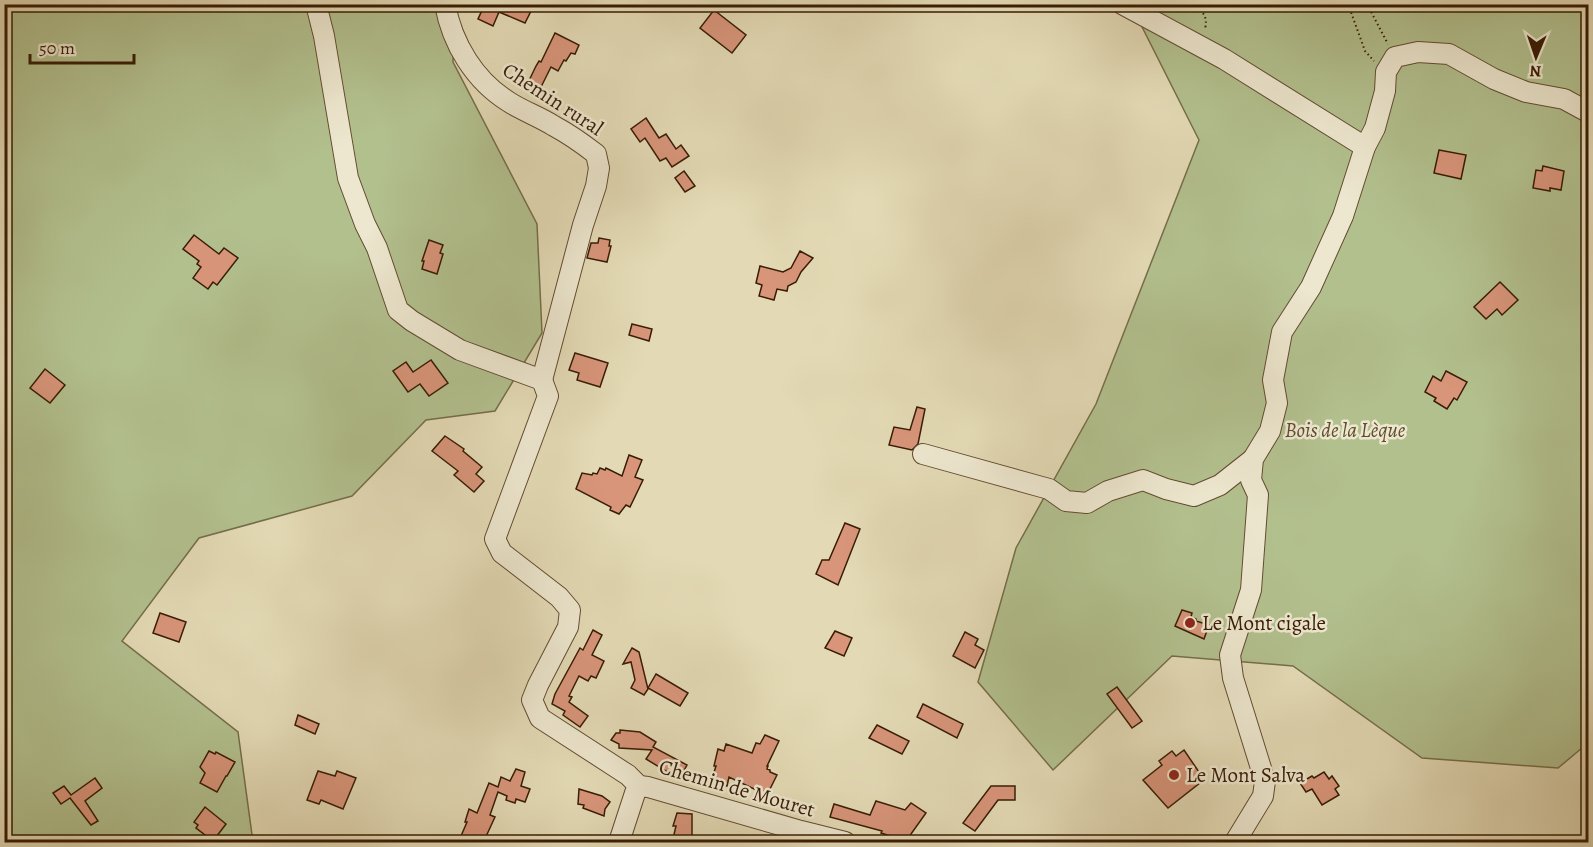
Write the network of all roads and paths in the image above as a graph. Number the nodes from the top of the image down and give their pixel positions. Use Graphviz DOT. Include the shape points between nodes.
graph roads {
  1 [pos="316,4"];
  2 [pos="444,4"];
  3 [pos="1122,4"];
  4 [pos="1193,4"];
  5 [pos="1348,4"];
  6 [pos="1367,4"];
  7 [pos="1199,46"];
  8 [pos="1390,64"];
  9 [pos="1588,112"];
  10 [pos="1365,147"];
  11 [pos="542,380"];
  12 [pos="922,454"];
  13 [pos="1253,459"];
  14 [pos="639,786"];
  15 [pos="619,843"];
  16 [pos="845,843"];
  17 [pos="1235,843"];
  1 -- 11 [label="street" via="348,178 398,310 460,350"];
  2 -- 11 [label="street, Chemin rural" via="464,56 482,81 508,102 596,154 600,168"];
  3 -- 7 [label="street"];
  4 -- 7 [label="path" via="1207,21"];
  5 -- 8 [label="path" via="1365,51"];
  6 -- 8 [label="path"];
  7 -- 10 [label="street"];
  8 -- 9 [label="street" via="1418,52 1449,54 1494,79 1526,92 1564,99"];
  8 -- 10 [label="street" via="1375,128"];
  10 -- 13 [label="street" via="1343,216 1311,287 1282,332 1273,380 1277,403 1270,430"];
  11 -- 14 [label="street, Chemin rural" via="548,396 495,539 502,553 570,610 568,627 532,700 540,718"];
  12 -- 13 [label="street" via="1049,489 1066,501 1087,503 1143,480 1194,496 1220,485"];
  13 -- 17 [label="street" via="1251,480 1258,495 1251,590 1230,655 1233,678 1265,781 1263,796"];
  14 -- 15 [label="street, Chemin de Mouret"];
  14 -- 16 [label="street, Chemin de Mouret"];
}
